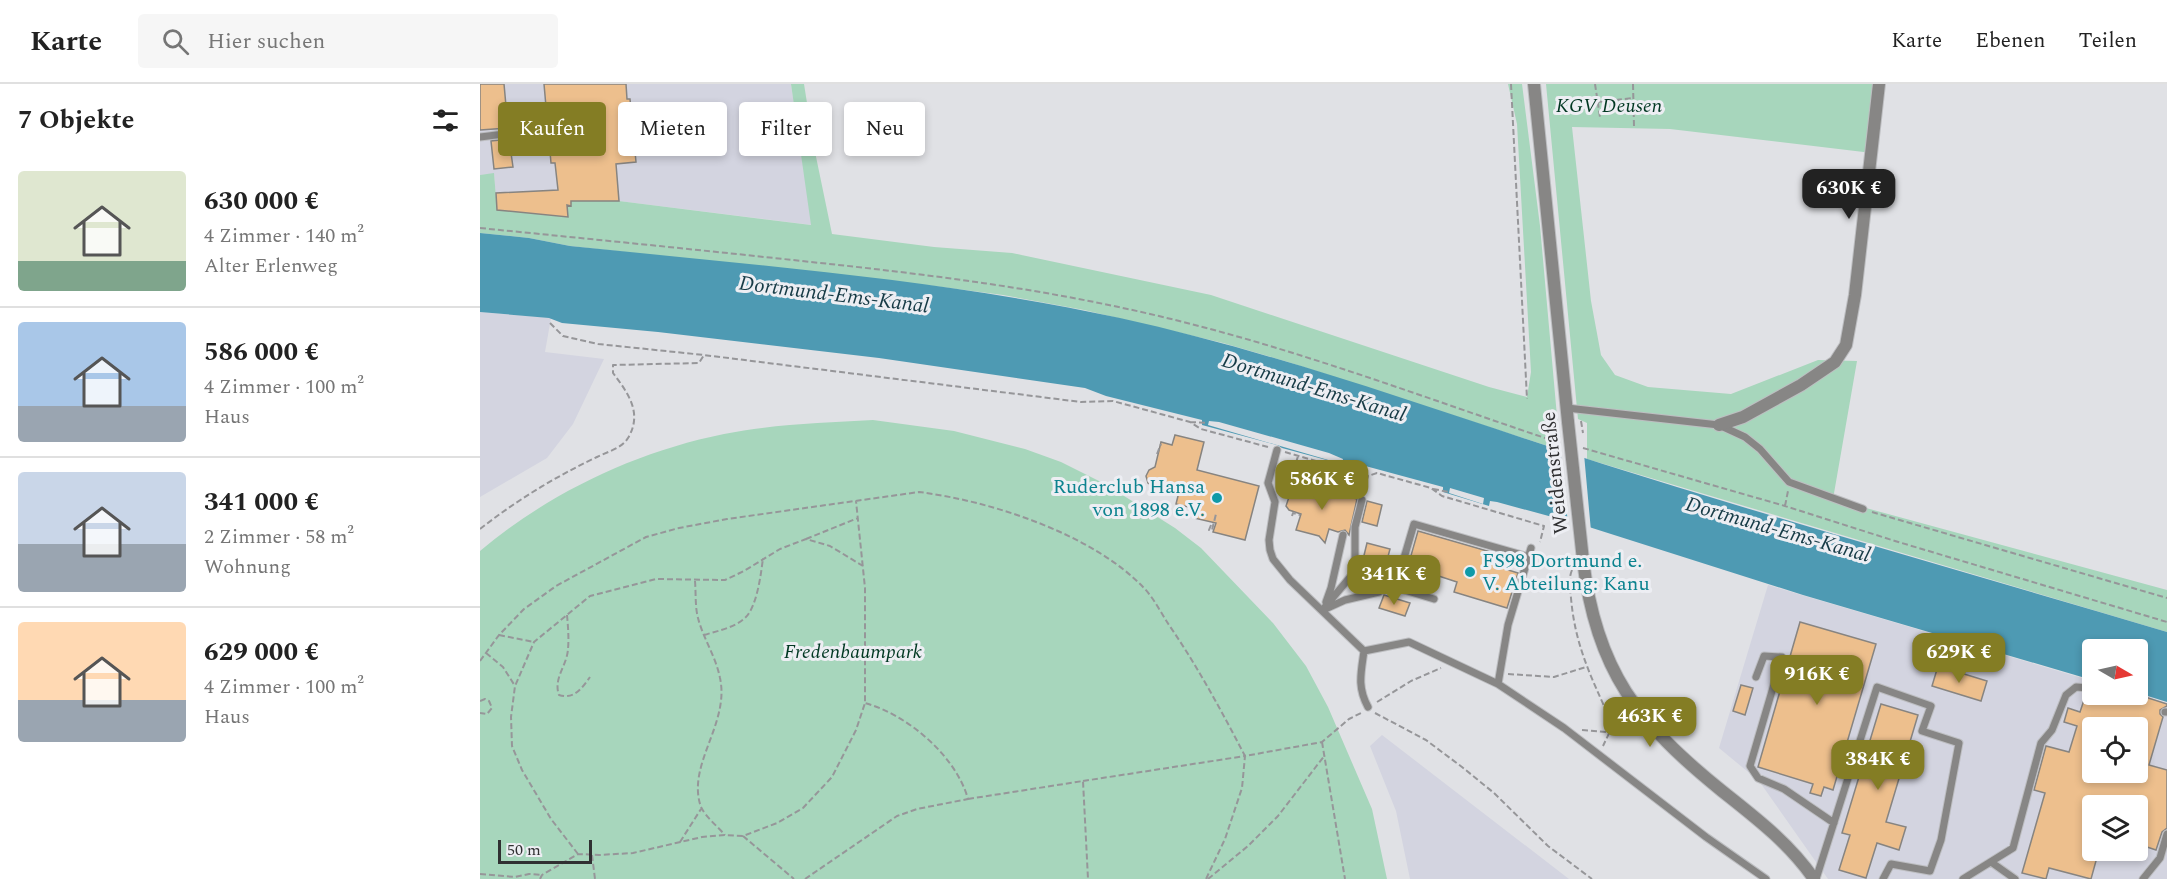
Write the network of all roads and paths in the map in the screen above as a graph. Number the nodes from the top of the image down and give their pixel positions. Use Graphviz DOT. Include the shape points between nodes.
graph roads {
  1 [pos="1510,84"];
  2 [pos="1534,84"];
  3 [pos="1595,84"];
  4 [pos="1633,84"];
  5 [pos="1879,84"];
  6 [pos="1633,98"];
  7 [pos="1598,102"];
  8 [pos="1600,117"];
  9 [pos="1634,126"];
  10 [pos="498,135"];
  11 [pos="480,137"];
  12 [pos="480,228"];
  13 [pos="550,323"];
  14 [pos="704,355"];
  15 [pos="1527,399"];
  16 [pos="1567,408"];
  17 [pos="1190,422"];
  18 [pos="1208,423"];
  19 [pos="1719,425"];
  20 [pos="1161,444"];
  21 [pos="1565,444"];
  22 [pos="1575,446"];
  23 [pos="1277,450"];
  24 [pos="1157,454"];
  25 [pos="1298,456"];
  26 [pos="1342,462"];
  27 [pos="1368,476"];
  28 [pos="1789,482"];
  29 [pos="1431,488"];
  30 [pos="1449,492"];
  31 [pos="1362,500"];
  32 [pos="856,501"];
  33 [pos="1275,502"];
  34 [pos="1785,506"];
  35 [pos="1863,509"];
  36 [pos="1216,514"];
  37 [pos="1300,515"];
  38 [pos="1292,516"];
  39 [pos="858,518"];
  40 [pos="1210,525"];
  41 [pos="480,529"];
  42 [pos="1342,535"];
  43 [pos="806,539"];
  44 [pos="1540,540"];
  45 [pos="1532,548"];
  46 [pos="1528,557"];
  47 [pos="763,558"];
  48 [pos="1579,563"];
  49 [pos="863,566"];
  50 [pos="695,581"];
  51 [pos="1388,585"];
  52 [pos="2167,598"];
  53 [pos="1434,599"];
  54 [pos="1323,610"];
  55 [pos="567,615"];
  56 [pos="2167,622"];
  57 [pos="499,635"];
  58 [pos="704,635"];
  59 [pos="534,642"];
  60 [pos="1364,651"];
  61 [pos="486,653"];
  62 [pos="480,662"];
  63 [pos="1459,666"];
  64 [pos="1586,667"];
  65 [pos="1499,675"];
  66 [pos="590,677"];
  67 [pos="1756,677"];
  68 [pos="1498,684"];
  69 [pos="515,686"];
  70 [pos="2082,688"];
  71 [pos="480,701"];
  72 [pos="865,704"];
  73 [pos="1368,707"];
  74 [pos="480,713"];
  75 [pos="1612,727"];
  76 [pos="1564,728"];
  77 [pos="1322,742"];
  78 [pos="1597,753"];
  79 [pos="1325,755"];
  80 [pos="1245,756"];
  81 [pos="1083,781"];
  82 [pos="968,800"];
  83 [pos="701,808"];
  84 [pos="1834,823"];
  85 [pos="2167,834"];
  86 [pos="725,835"];
  87 [pos="743,836"];
  88 [pos="680,842"];
  89 [pos="578,854"];
  90 [pos="592,855"];
  91 [pos="1991,861"];
  92 [pos="480,874"];
  93 [pos="542,875"];
  94 [pos="540,879"];
  95 [pos="595,879"];
  96 [pos="794,879"];
  97 [pos="805,879"];
  98 [pos="1088,879"];
  99 [pos="1207,879"];
  100 [pos="1345,879"];
  101 [pos="1592,879"];
  102 [pos="1766,879"];
  103 [pos="1815,879"];
  104 [pos="1883,879"];
  105 [pos="1963,879"];
  106 [pos="2015,879"];
  107 [pos="2143,879"];
  1 -- 15 [label="path"];
  2 -- 16 [label="street, Weidenstraße"];
  3 -- 7 [label="path"];
  4 -- 6 [label="path"];
  5 -- 19 [label="street" via="1846,345 1835,362 1801,385 1743,417"];
  6 -- 7 [label="path"];
  6 -- 9 [label="path"];
  7 -- 8 [label="path"];
  10 -- 11 [label="lane"];
  12 -- 21 [label="path" via="999,284 1153,314 1346,369"];
  13 -- 14 [label="path" via="563,336 598,344"];
  14 -- 17 [label="path" via="1081,402 1113,401"];
  14 -- 41 [label="path" via="699,363 613,365 613,373 634,404 632,426 623,444 561,474"];
  16 -- 19 [label="lane"];
  16 -- 48 [label="street, Weidenstraße, bridge"];
  17 -- 18 [label="path"];
  17 -- 23 [label="path" via="1201,429"];
  19 -- 28 [label="lane" via="1760,449"];
  20 -- 24 [label="path"];
  22 -- 34 [label="path"];
  23 -- 25 [label="path"];
  23 -- 33 [label="lane" via="1268,483"];
  25 -- 27 [label="path"];
  25 -- 33 [label="path" via="1292,476"];
  26 -- 27 [label="path" via="1357,466"];
  27 -- 29 [label="path" via="1377,473"];
  27 -- 31 [label="path"];
  28 -- 34 [label="path"];
  28 -- 35 [label="lane"];
  29 -- 30 [label="path"];
  29 -- 44 [label="path" via="1442,496 1544,526"];
  31 -- 54 [label="lane" via="1355,527 1351,576"];
  32 -- 39 [label="path"];
  32 -- 57 [label="path" via="727,519 646,537 555,586 524,609"];
  32 -- 80 [label="path" via="919,492 945,495 1002,510 1104,555 1145,589 1213,695"];
  33 -- 54 [label="lane" via="1269,540 1273,559"];
  34 -- 56 [label="path"];
  35 -- 52 [label="path"];
  36 -- 40 [label="path" via="1212,531"];
  37 -- 38 [label="path"];
  39 -- 43 [label="path"];
  39 -- 49 [label="path"];
  42 -- 54 [label="lane" via="1332,588"];
  43 -- 47 [label="path"];
  43 -- 49 [label="path" via="830,546"];
  45 -- 46 [label="lane"];
  46 -- 51 [label="lane" via="1414,524 1399,575"];
  46 -- 65 [label="lane" via="1508,625"];
  47 -- 50 [label="path" via="725,580"];
  47 -- 58 [label="path" via="745,618"];
  48 -- 64 [label="path" via="1569,578 1573,618"];
  48 -- 103 [label="street, Weidenstraße" via="1602,646 1636,707 1687,763 1776,834"];
  49 -- 72 [label="path"];
  50 -- 55 [label="path" via="656,579 613,589 590,597"];
  50 -- 58 [label="path" via="697,617"];
  51 -- 53 [label="lane"];
  51 -- 54 [label="lane" via="1379,592"];
  54 -- 60 [label="lane"];
  55 -- 59 [label="path"];
  55 -- 66 [label="path" via="569,647 559,676 559,695 567,698 576,694"];
  57 -- 59 [label="path"];
  57 -- 61 [label="path"];
  58 -- 83 [label="path" via="720,678 721,703 717,725 702,760 698,782"];
  59 -- 69 [label="path"];
  60 -- 63 [label="lane" via="1409,642"];
  60 -- 73 [label="lane" via="1360,681"];
  61 -- 62 [label="path"];
  61 -- 69 [label="path" via="503,667"];
  63 -- 68 [label="lane"];
  63 -- 73 [label="path" via="1438,668"];
  64 -- 65 [label="path" via="1554,677"];
  64 -- 75 [label="path"];
  65 -- 68 [label="lane"];
  67 -- 84 [label="lane" via="1764,656 1782,657 1750,765 1758,778 1785,789"];
  68 -- 76 [label="lane"];
  69 -- 89 [label="path" via="512,746 551,819"];
  70 -- 91 [label="lane" via="2066,695 2052,730 2041,743 2013,848"];
  71 -- 74 [label="path" via="489,701 492,708 487,714"];
  72 -- 82 [label="path" via="899,717 928,740 956,771"];
  72 -- 87 [label="path" via="832,777 803,808"];
  73 -- 77 [label="path"];
  73 -- 101 [label="path" via="1426,740 1462,767 1548,846"];
  75 -- 76 [label="path" via="1607,732"];
  75 -- 78 [label="path"];
  76 -- 78 [label="lane"];
  77 -- 79 [label="path"];
  77 -- 80 [label="path"];
  78 -- 102 [label="lane"];
  79 -- 99 [label="path" via="1278,816"];
  79 -- 100 [label="path"];
  80 -- 81 [label="path"];
  80 -- 99 [label="path" via="1242,788"];
  81 -- 82 [label="path"];
  81 -- 98 [label="path"];
  82 -- 97 [label="path" via="897,816"];
  83 -- 86 [label="path"];
  83 -- 88 [label="path"];
  84 -- 103 [label="lane"];
  84 -- 104 [label="lane" via="1878,687 1931,706 1922,731 1959,743 1941,840 1930,871 1891,864"];
  85 -- 107 [label="lane" via="2160,858"];
  86 -- 87 [label="path"];
  86 -- 88 [label="path"];
  87 -- 96 [label="path"];
  88 -- 90 [label="path" via="633,853"];
  89 -- 90 [label="path"];
  89 -- 93 [label="path"];
  90 -- 95 [label="path"];
  91 -- 105 [label="lane"];
  91 -- 106 [label="lane"];
  92 -- 93 [label="path"];
  93 -- 94 [label="path"];
}
